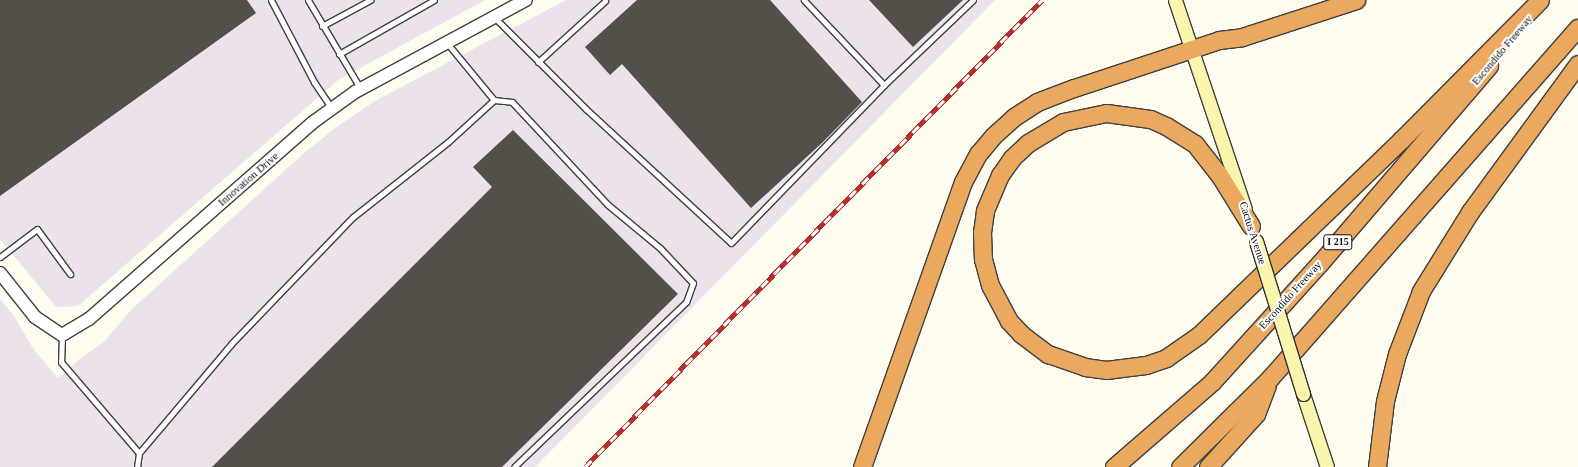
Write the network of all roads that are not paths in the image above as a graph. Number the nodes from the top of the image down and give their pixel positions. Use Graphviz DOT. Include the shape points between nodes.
graph roads {
  1 [pos="271,0"];
  2 [pos="308,0"];
  3 [pos="370,0"];
  4 [pos="434,0"];
  5 [pos="526,0"];
  6 [pos="804,0"];
  7 [pos="973,0"];
  8 [pos="1175,0"];
  9 [pos="1356,0"];
  10 [pos="1540,0"];
  11 [pos="1544,0"];
  12 [pos="605,1"];
  13 [pos="494,17"];
  14 [pos="322,26"];
  15 [pos="1578,28"];
  16 [pos="447,43"];
  17 [pos="1193,49"];
  18 [pos="340,54"];
  19 [pos="538,62"];
  20 [pos="1578,64"];
  21 [pos="884,85"];
  22 [pos="361,89"];
  23 [pos="494,100"];
  24 [pos="332,109"];
  25 [pos="1253,233"];
  26 [pos="0,257"];
  27 [pos="0,273"];
  28 [pos="70,274"];
  29 [pos="62,335"];
  30 [pos="1270,378"];
  31 [pos="139,453"];
  32 [pos="137,467"];
  33 [pos="514,467"];
  34 [pos="862,467"];
  35 [pos="1114,467"];
  36 [pos="1180,467"];
  37 [pos="1208,467"];
  38 [pos="1327,467"];
  39 [pos="1377,467"];
  1 -- 24 [label="lane" via="314,82"];
  2 -- 14 [label="lane"];
  3 -- 14 [label="lane"];
  4 -- 18 [label="lane"];
  5 -- 13 [label="street, Innovation Drive"];
  6 -- 21 [label="lane"];
  7 -- 21 [label="lane"];
  8 -- 17 [label="main road, Cactus Avenue"];
  9 -- 17 [label="highway" via="1242,37 1219,40"];
  10 -- 25 [label="highway" via="1401,140 1215,320 1188,344 1166,358 1146,365 1106,370 1085,367 1048,354 1021,334 1010,321 992,291 983,259 982,232 985,211 1000,175 1012,158 1028,143 1063,122 1106,113 1150,119 1195,144 1220,176"];
  11 -- 35 [label="highway, Escondido Freeway / I 215" via="1320,263 1212,382"];
  12 -- 19 [label="lane"];
  13 -- 16 [label="street, Innovation Drive"];
  13 -- 19 [label="lane"];
  14 -- 18 [label="lane"];
  15 -- 30 [label="highway"];
  16 -- 22 [label="street, Innovation Drive"];
  16 -- 23 [label="lane"];
  17 -- 25 [label="main road, Cactus Avenue"];
  17 -- 34 [label="highway" via="1038,102 1014,117 978,154 963,182"];
  18 -- 22 [label="lane"];
  19 -- 21 [label="lane" via="730,243"];
  20 -- 39 [label="highway" via="1470,212 1421,291 1393,368 1385,401"];
  22 -- 24 [label="street, Innovation Drive"];
  23 -- 31 [label="lane" via="448,142 353,217 231,344"];
  23 -- 33 [label="lane" via="512,102 607,204 660,248 693,283 686,302"];
  24 -- 29 [label="street, Innovation Drive" via="312,123 90,319"];
  25 -- 38 [label="main road, Cactus Avenue, bridge"];
  26 -- 28 [label="lane" via="38,229"];
  27 -- 29 [label="street" via="35,317"];
  29 -- 31 [label="lane" via="60,362"];
  30 -- 36 [label="highway"];
  30 -- 37 [label="highway" via="1256,414"];
  31 -- 32 [label="lane"];
}
